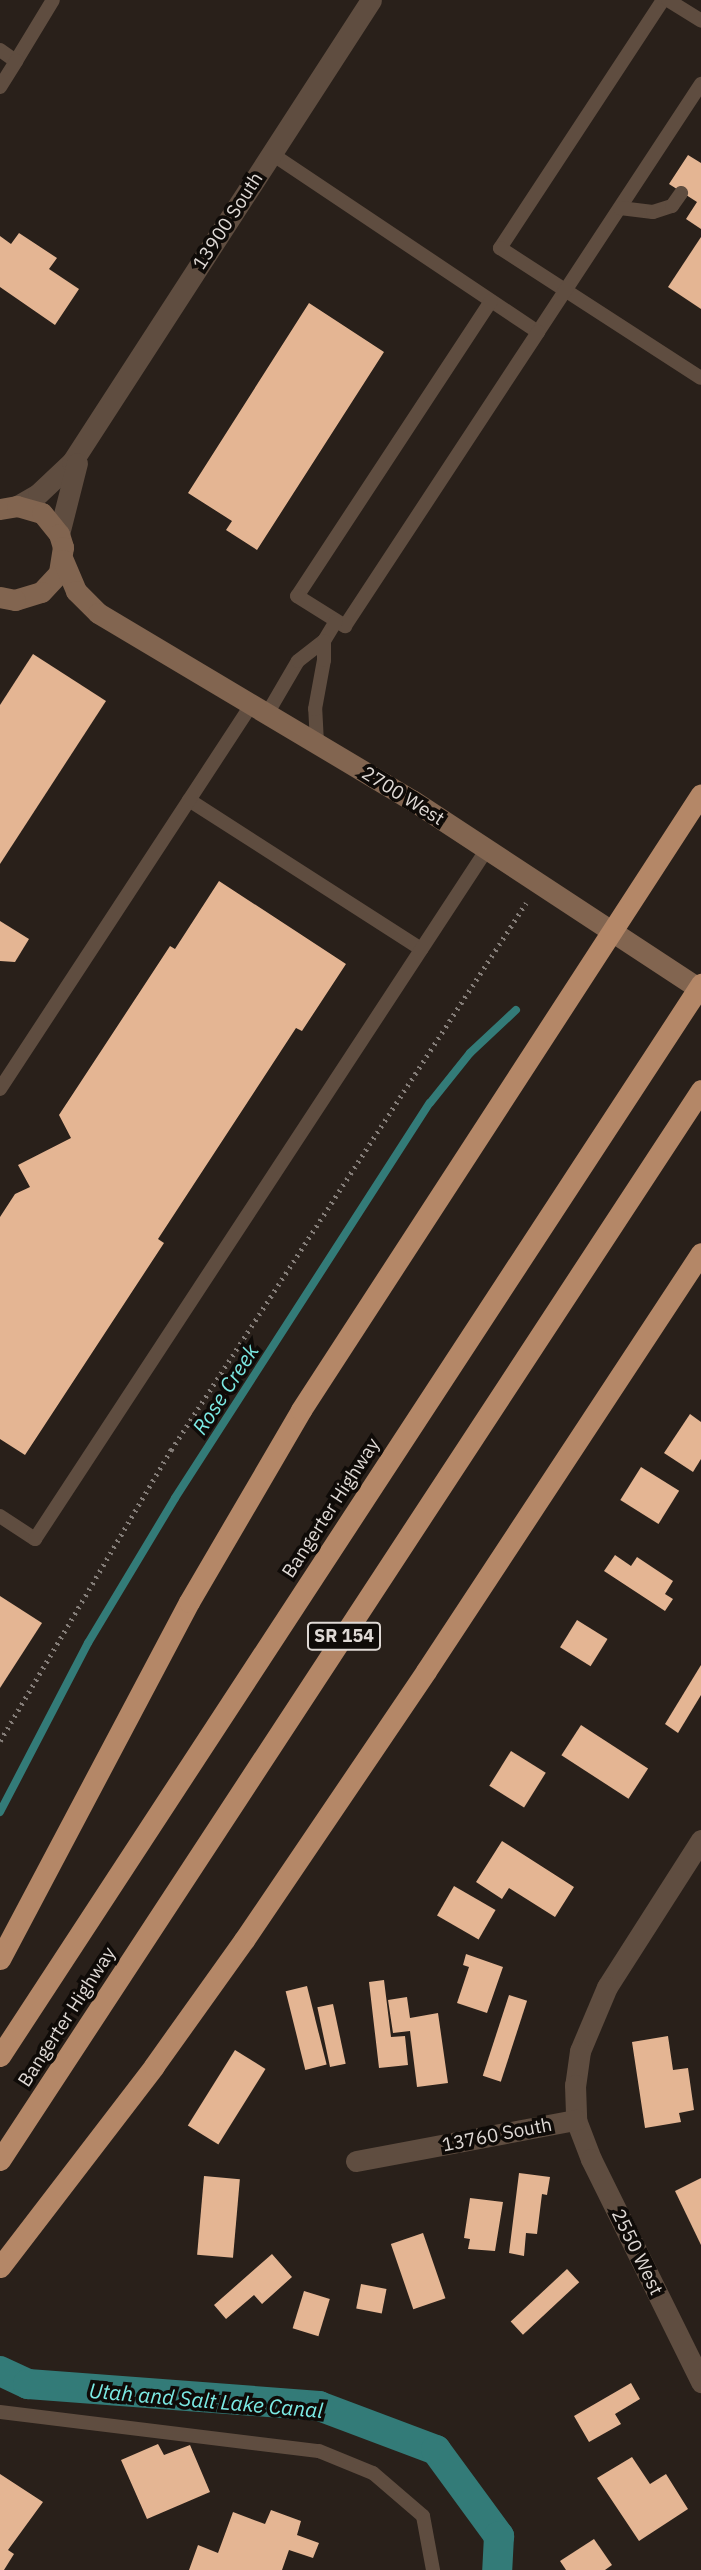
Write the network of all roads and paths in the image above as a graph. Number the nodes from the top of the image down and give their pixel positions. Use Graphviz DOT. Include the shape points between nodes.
graph roads {
  1 [pos="53,0"];
  2 [pos="371,0"];
  3 [pos="666,0"];
  4 [pos="701,21"];
  5 [pos="0,50"];
  6 [pos="16,61"];
  7 [pos="701,84"];
  8 [pos="0,87"];
  9 [pos="272,154"];
  10 [pos="681,192"];
  11 [pos="620,208"];
  12 [pos="566,290"];
  13 [pos="491,300"];
  14 [pos="538,332"];
  15 [pos="701,378"];
  16 [pos="86,442"];
  17 [pos="5,507"];
  18 [pos="59,534"];
  19 [pos="62,560"];
  20 [pos="11,601"];
  21 [pos="98,613"];
  22 [pos="336,621"];
  23 [pos="324,640"];
  24 [pos="260,709"];
  25 [pos="317,743"];
  26 [pos="701,794"];
  27 [pos="190,800"];
  28 [pos="487,849"];
  29 [pos="538,883"];
  30 [pos="612,931"];
  31 [pos="421,949"];
  32 [pos="701,984"];
  33 [pos="701,990"];
  34 [pos="0,1089"];
  35 [pos="701,1090"];
  36 [pos="701,1253"];
  37 [pos="0,1516"];
  38 [pos="0,1741"];
  39 [pos="701,1840"];
  40 [pos="0,1959"];
  41 [pos="0,2056"];
  42 [pos="576,2120"];
  43 [pos="0,2160"];
  44 [pos="356,2161"];
  45 [pos="0,2267"];
  46 [pos="701,2382"];
  47 [pos="0,2412"];
  48 [pos="433,2570"];
  1 -- 6 [label="lane"];
  2 -- 9 [label="street, 13900 South"];
  3 -- 4 [label="lane"];
  3 -- 12 [label="lane" via="500,248"];
  5 -- 6 [label="lane"];
  6 -- 8 [label="lane"];
  7 -- 11 [label="lane"];
  9 -- 13 [label="lane"];
  9 -- 16 [label="street, 13900 South"];
  10 -- 11 [label="lane" via="673,206 653,212"];
  11 -- 12 [label="lane"];
  12 -- 14 [label="lane"];
  12 -- 15 [label="lane"];
  13 -- 14 [label="lane"];
  13 -- 22 [label="lane" via="298,596"];
  14 -- 22 [label="lane" via="345,626"];
  16 -- 17 [label="street, 13900 South" via="56,479"];
  16 -- 18 [label="street, 13900 South" via="68,489"];
  17 -- 18 [label="main road" via="42,513"];
  18 -- 19 [label="main road, 2700 West"];
  19 -- 20 [label="main road" via="51,584"];
  19 -- 21 [label="main road, 2700 West" via="76,592"];
  20 -- 21 [label="main road, 2700 West" via="68,602"];
  21 -- 24 [label="main road, 2700 West"];
  22 -- 23 [label="lane"];
  23 -- 24 [label="lane" via="298,661"];
  23 -- 25 [label="lane" via="315,709"];
  24 -- 25 [label="main road, 2700 West"];
  24 -- 27 [label="lane"];
  25 -- 28 [label="main road, 2700 West"];
  26 -- 30 [label="highway"];
  27 -- 31 [label="lane"];
  27 -- 34 [label="lane"];
  28 -- 29 [label="main road, 2700 West"];
  28 -- 31 [label="lane"];
  29 -- 30 [label="main road, 2700 West"];
  29 -- 38 [label="path" via="165,1461"];
  30 -- 33 [label="main road, 2700 West"];
  30 -- 40 [label="highway" via="356,1321 261,1477"];
  31 -- 37 [label="lane" via="35,1539"];
  32 -- 41 [label="highway, Bangerter Highway / SR 154"];
  35 -- 43 [label="highway, Bangerter Highway / SR 154"];
  36 -- 45 [label="highway" via="244,1940"];
  39 -- 42 [label="street, 13760 South" via="591,2018 578,2062"];
  42 -- 44 [label="street, 13760 South"];
  42 -- 46 [label="street, 2550 West" via="591,2160"];
  47 -- 48 [label="lane" via="319,2451 373,2473 423,2516"];
}
